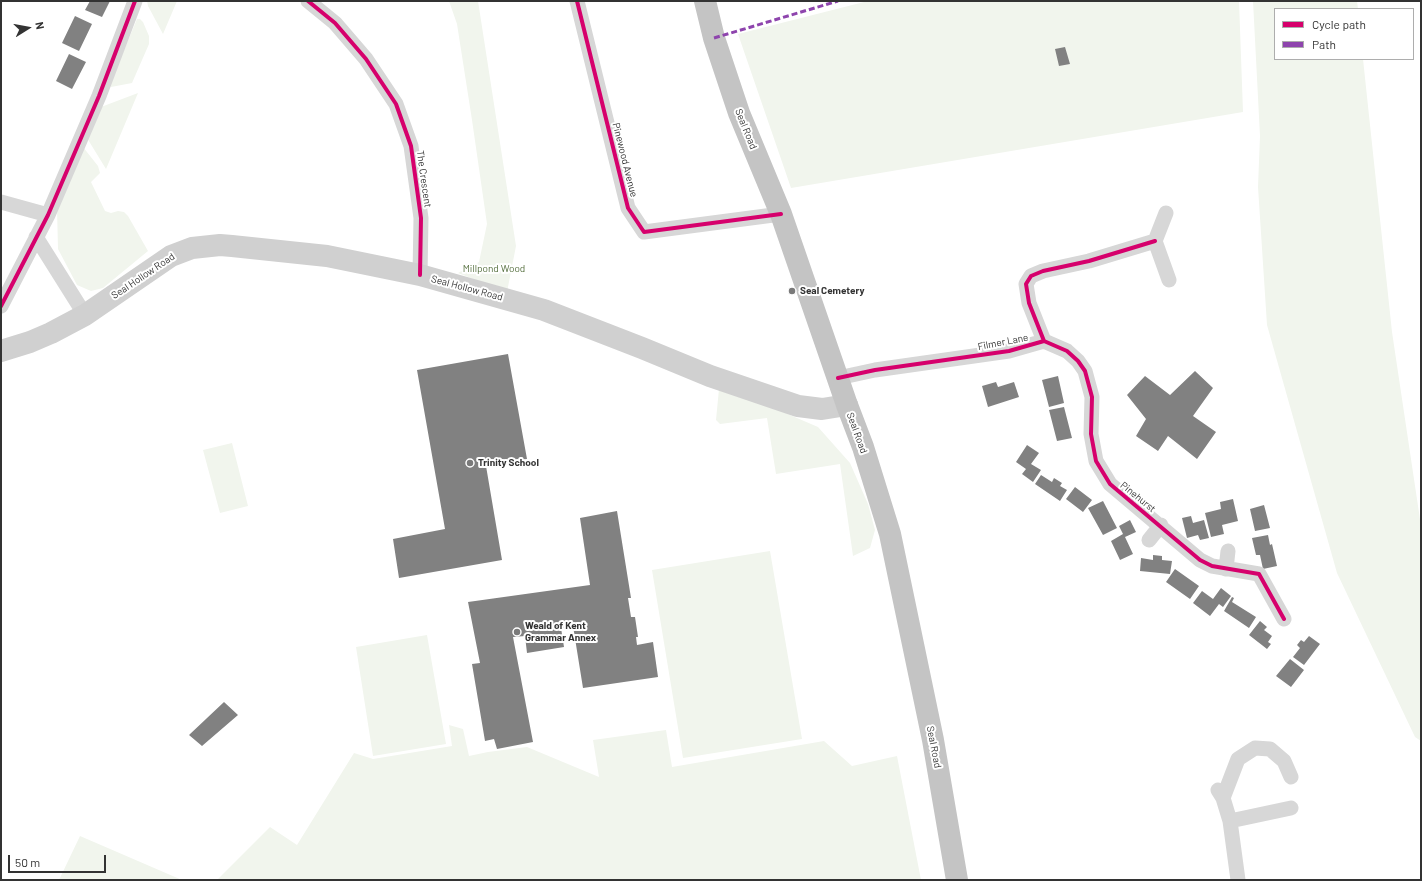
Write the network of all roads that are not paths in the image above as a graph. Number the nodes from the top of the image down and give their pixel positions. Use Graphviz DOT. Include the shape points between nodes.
graph roads {
  1 [pos="135,1"];
  2 [pos="308,1"];
  3 [pos="577,1"];
  4 [pos="705,1"];
  5 [pos="1,202"];
  6 [pos="1166,213"];
  7 [pos="781,214"];
  8 [pos="48,215"];
  9 [pos="36,237"];
  10 [pos="1155,241"];
  11 [pos="420,275"];
  12 [pos="1169,280"];
  13 [pos="1,306"];
  14 [pos="85,315"];
  15 [pos="1044,341"];
  16 [pos="1,351"];
  17 [pos="838,378"];
  18 [pos="847,405"];
  19 [pos="1161,526"];
  20 [pos="1149,540"];
  21 [pos="1228,551"];
  22 [pos="1226,569"];
  23 [pos="1284,619"];
  24 [pos="1291,777"];
  25 [pos="1291,808"];
  26 [pos="1230,821"];
  27 [pos="957,880"];
  28 [pos="1238,880"];
  1 -- 8 [label="street" via="99,96"];
  2 -- 11 [label="street, The Crescent" via="334,23 366,59 396,104 411,146 421,218"];
  3 -- 7 [label="street, Pinewood Avenue" via="628,208 644,232"];
  4 -- 7 [label="highway, Seal Road" via="714,38 739,113"];
  5 -- 8 [label="street"];
  6 -- 10 [label="street"];
  7 -- 17 [label="highway, Seal Road"];
  8 -- 9 [label="street"];
  9 -- 13 [label="street"];
  9 -- 14 [label="street"];
  10 -- 12 [label="street"];
  10 -- 15 [label="street, Filmer Lane" via="1031,276 1026,284 1029,302"];
  11 -- 14 [label="main road, Seal Hollow Road" via="327,256 232,246 206,246 171,256"];
  11 -- 18 [label="main road, Seal Hollow Road" via="544,310 710,376 798,406 822,409"];
  14 -- 16 [label="main road, Seal Hollow Road" via="30,342"];
  15 -- 17 [label="street, Filmer Lane" via="1009,351 875,370"];
  15 -- 19 [label="street, Pinehurst" via="1067,351 1078,360 1085,372 1092,397 1091,434 1096,461 1110,484"];
  17 -- 18 [label="highway, Seal Road"];
  18 -- 27 [label="highway, Seal Road" via="890,534 936,755"];
  19 -- 20 [label="street, Pinehurst"];
  19 -- 22 [label="street, Pinehurst" via="1200,560"];
  21 -- 22 [label="street"];
  22 -- 23 [label="street, Pinehurst" via="1259,574"];
  24 -- 26 [label="street" via="1284,761 1270,749 1255,748 1238,759 1220,793"];
  25 -- 26 [label="street"];
  26 -- 28 [label="street"];
}
